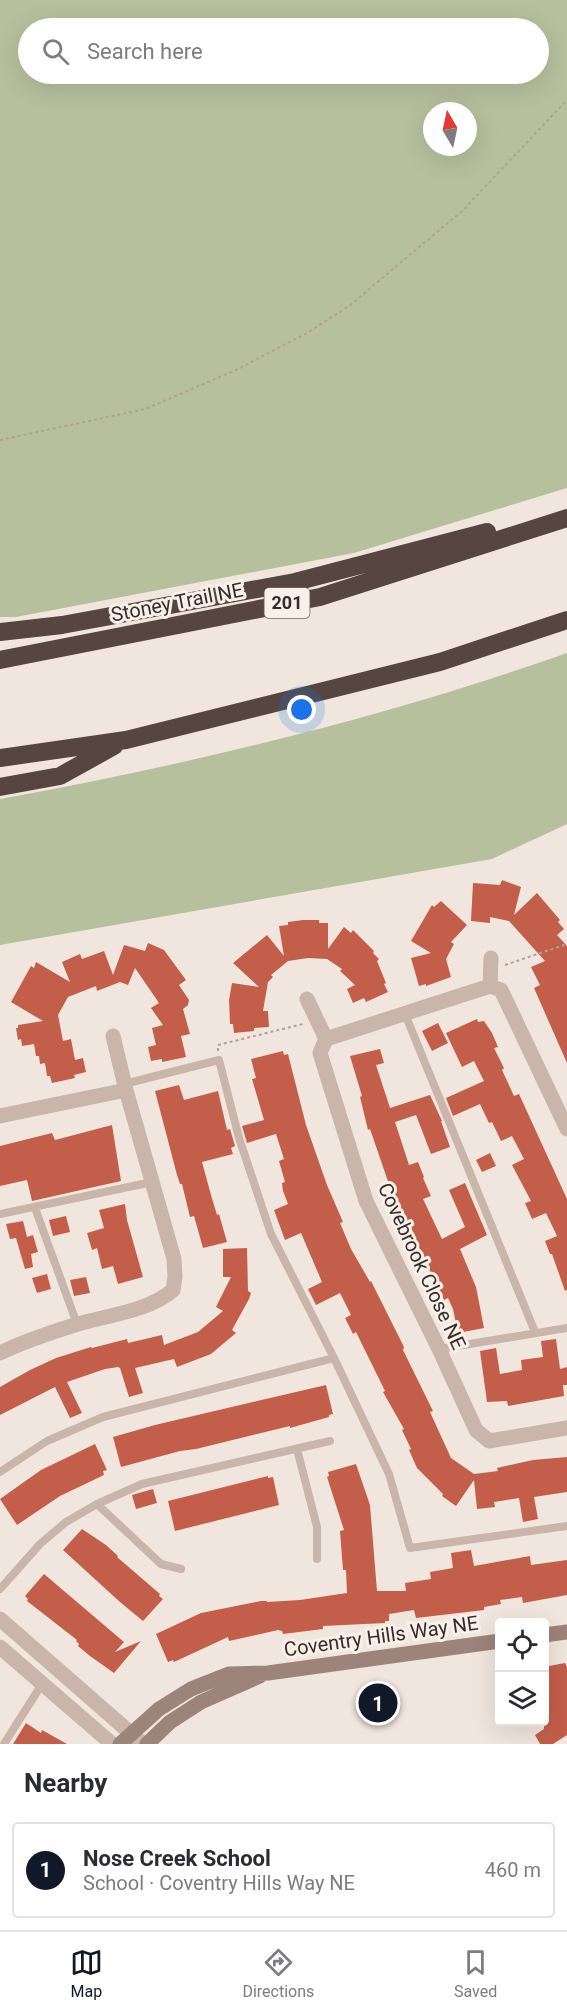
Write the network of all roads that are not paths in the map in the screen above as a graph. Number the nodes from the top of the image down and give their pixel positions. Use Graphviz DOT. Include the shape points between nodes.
graph roads {
  1 [pos="567,511"];
  2 [pos="567,518"];
  3 [pos="567,620"];
  4 [pos="0,632"];
  5 [pos="0,660"];
  6 [pos="126,740"];
  7 [pos="0,758"];
  8 [pos="0,786"];
  9 [pos="491,964"];
  10 [pos="490,986"];
  11 [pos="307,999"];
  12 [pos="405,1014"];
  13 [pos="113,1036"];
  14 [pos="326,1039"];
  15 [pos="125,1087"];
  16 [pos="0,1116"];
  17 [pos="567,1129"];
  18 [pos="152,1182"];
  19 [pos="35,1208"];
  20 [pos="0,1214"];
  21 [pos="76,1324"];
  22 [pos="567,1328"];
  23 [pos="535,1332"];
  24 [pos="439,1349"];
  25 [pos="0,1353"];
  26 [pos="334,1358"];
  27 [pos="567,1428"];
  28 [pos="330,1441"];
  29 [pos="297,1449"];
  30 [pos="0,1472"];
  31 [pos="96,1504"];
  32 [pos="567,1526"];
  33 [pos="317,1558"];
  34 [pos="181,1569"];
  35 [pos="0,1589"];
  36 [pos="0,1619"];
  37 [pos="567,1632"];
  38 [pos="549,1634"];
  39 [pos="495,1642"];
  40 [pos="0,1647"];
  41 [pos="268,1672"];
  42 [pos="42,1684"];
  43 [pos="125,1738"];
  44 [pos="4,1744"];
  45 [pos="112,1744"];
  46 [pos="145,1744"];
  1 -- 4 [label="highway" via="295,582 62,625"];
  2 -- 5 [label="highway, Stoney Trail NE / 201" via="320,597"];
  3 -- 6 [label="highway" via="440,662"];
  6 -- 7 [label="highway"];
  6 -- 8 [label="highway" via="60,776"];
  9 -- 10 [label="street"];
  10 -- 12 [label="street"];
  10 -- 17 [label="street" via="501,990"];
  11 -- 14 [label="street"];
  12 -- 14 [label="street"];
  12 -- 23 [label="lane"];
  13 -- 15 [label="street"];
  14 -- 24 [label="street, Covebrook Close NE" via="320,1053 366,1201"];
  15 -- 16 [label="street"];
  15 -- 18 [label="street"];
  15 -- 26 [label="lane" via="219,1060 239,1138 271,1234"];
  18 -- 19 [label="lane"];
  18 -- 21 [label="street" via="174,1259 173,1290 164,1299"];
  19 -- 20 [label="lane"];
  19 -- 21 [label="lane"];
  21 -- 25 [label="street"];
  22 -- 23 [label="lane"];
  23 -- 24 [label="lane"];
  24 -- 27 [label="street, Covebrook Close NE" via="476,1430 489,1441"];
  26 -- 30 [label="lane" via="103,1417 47,1441"];
  26 -- 32 [label="lane" via="388,1474 410,1548"];
  28 -- 29 [label="lane"];
  29 -- 31 [label="lane" via="142,1484"];
  29 -- 33 [label="lane" via="317,1527"];
  31 -- 34 [label="lane" via="161,1564"];
  31 -- 35 [label="lane" via="40,1544"];
  36 -- 43 [label="street"];
  37 -- 38 [label="street"];
  39 -- 41 [label="street, Coventry Hills Way NE"];
  40 -- 42 [label="street"];
  41 -- 43 [label="street, Coventry Hills Way NE" via="229,1674 191,1689 159,1709"];
  41 -- 46 [label="street, Coventry Hills Way NE" via="201,1702"];
  42 -- 44 [label="lane"];
  42 -- 45 [label="street"];
  43 -- 46 [label="street"];
}
